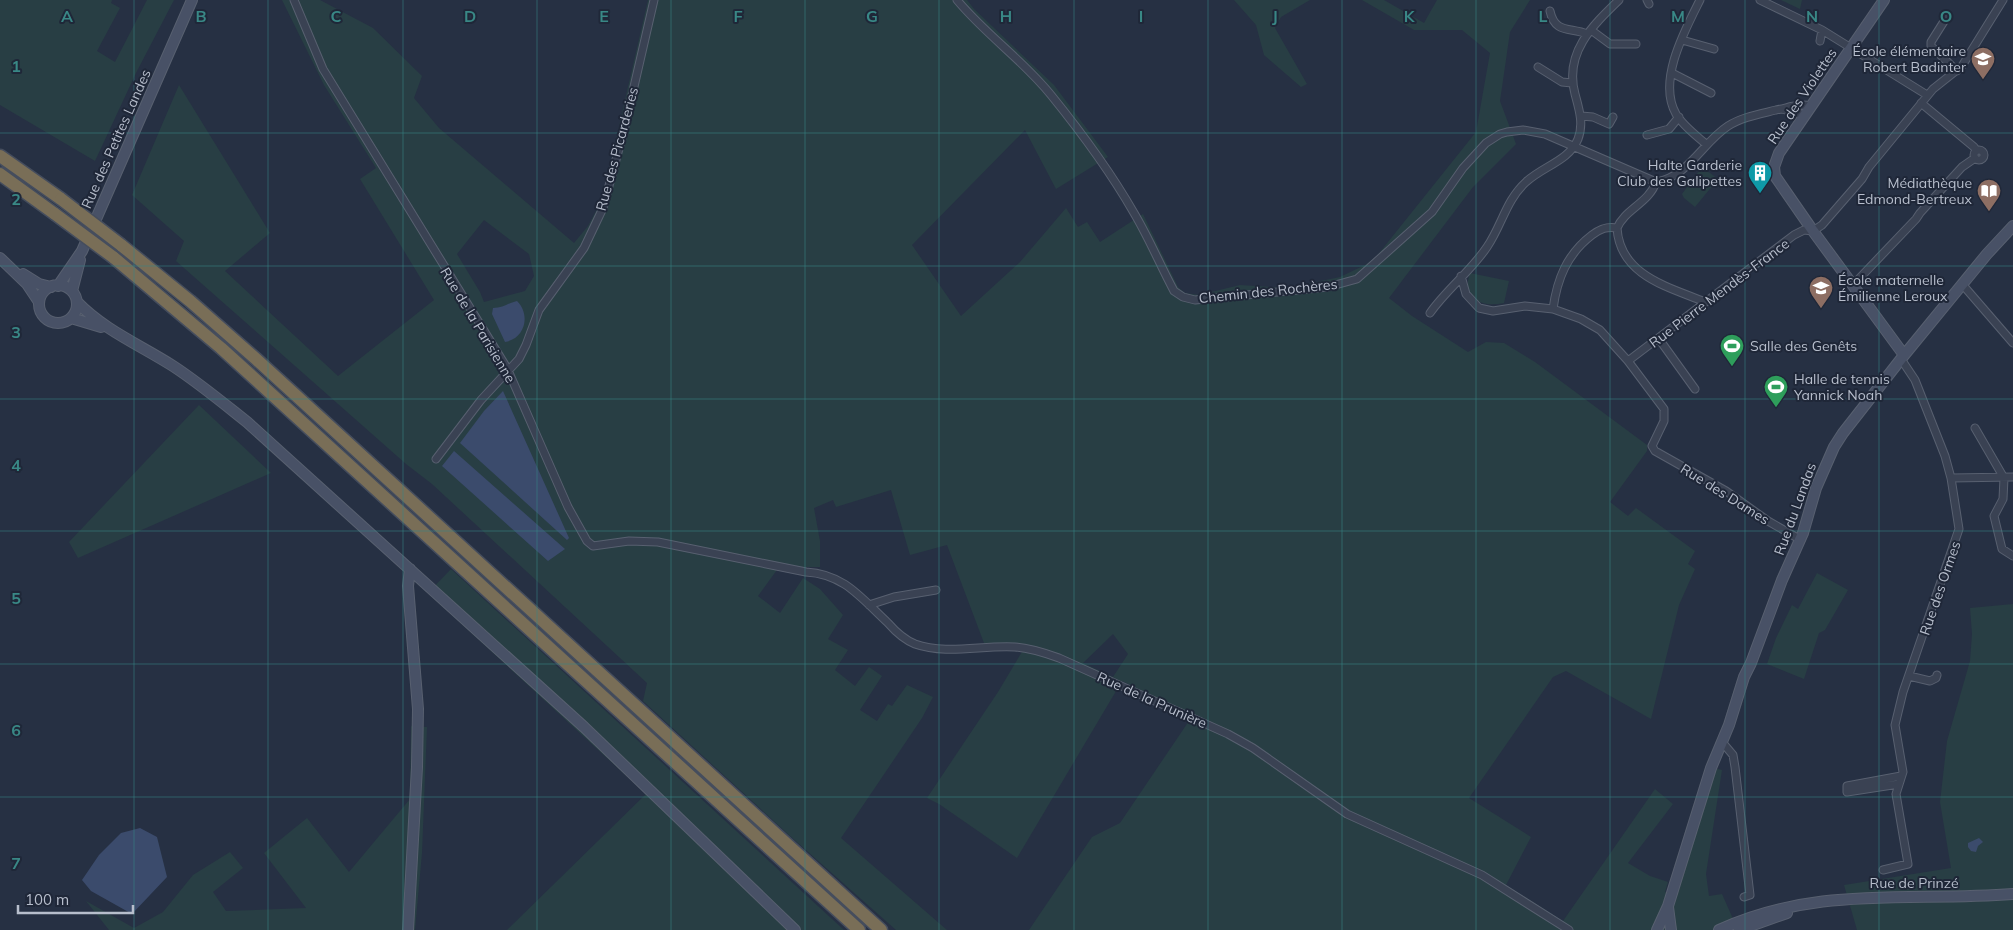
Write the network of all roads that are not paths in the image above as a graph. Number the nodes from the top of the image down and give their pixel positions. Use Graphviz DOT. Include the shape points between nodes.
graph roads {
  1 [pos="192,0"];
  2 [pos="294,0"];
  3 [pos="654,0"];
  4 [pos="957,0"];
  5 [pos="1619,0"];
  6 [pos="1700,0"];
  7 [pos="1760,0"];
  8 [pos="1884,0"];
  9 [pos="2003,0"];
  10 [pos="1550,11"];
  11 [pos="1948,15"];
  12 [pos="1822,30"];
  13 [pos="1589,32"];
  14 [pos="1682,40"];
  15 [pos="1820,41"];
  16 [pos="1636,44"];
  17 [pos="1851,47"];
  18 [pos="1714,49"];
  19 [pos="1538,67"];
  20 [pos="1957,71"];
  21 [pos="1672,73"];
  22 [pos="1572,84"];
  23 [pos="1711,93"];
  24 [pos="1927,95"];
  25 [pos="1920,103"];
  26 [pos="1807,111"];
  27 [pos="1581,116"];
  28 [pos="1613,117"];
  29 [pos="1679,117"];
  30 [pos="1647,135"];
  31 [pos="1707,145"];
  32 [pos="1574,147"];
  33 [pos="0,156"];
  34 [pos="0,174"];
  35 [pos="1656,182"];
  36 [pos="2013,226"];
  37 [pos="1617,228"];
  38 [pos="1813,231"];
  39 [pos="82,251"];
  40 [pos="0,258"];
  41 [pos="10,266"];
  42 [pos="1461,276"];
  43 [pos="1962,284"];
  44 [pos="1853,285"];
  45 [pos="55,286"];
  46 [pos="72,291"];
  47 [pos="39,302"];
  48 [pos="77,302"];
  49 [pos="1705,302"];
  50 [pos="1553,309"];
  51 [pos="1430,313"];
  52 [pos="71,318"];
  53 [pos="117,334"];
  54 [pos="1659,339"];
  55 [pos="2013,343"];
  56 [pos="1902,357"];
  57 [pos="1628,362"];
  58 [pos="508,372"];
  59 [pos="1695,389"];
  60 [pos="1975,428"];
  61 [pos="436,459"];
  62 [pos="2013,477"];
  63 [pos="1951,478"];
  64 [pos="2004,478"];
  65 [pos="1801,540"];
  66 [pos="714,553"];
  67 [pos="2013,556"];
  68 [pos="410,569"];
  69 [pos="421,579"];
  70 [pos="936,590"];
  71 [pos="868,605"];
  72 [pos="411,611"];
  73 [pos="1937,674"];
  74 [pos="1909,676"];
  75 [pos="1722,742"];
  76 [pos="1901,776"];
  77 [pos="1899,784"];
  78 [pos="1883,870"];
  79 [pos="2013,894"];
  80 [pos="1744,896"];
  81 [pos="1816,903"];
  82 [pos="1668,906"];
  83 [pos="408,930"];
  84 [pos="794,930"];
  85 [pos="859,930"];
  86 [pos="881,930"];
  87 [pos="1569,930"];
  88 [pos="1657,930"];
  89 [pos="1671,930"];
  90 [pos="1719,930"];
  91 [pos="1739,930"];
  1 -- 39 [label="street, Rue des Petites Landes"];
  2 -- 58 [label="street, Rue de la Parisienne" via="323,69"];
  3 -- 58 [label="street, Rue des Picarderies" via="603,208 584,248 539,310 519,359"];
  4 -- 32 [label="street, Chemin des Rochères" via="1031,71 1084,138 1135,213 1174,290 1195,300 1344,284 1363,275 1432,212 1463,168 1486,143 1500,134 1534,131"];
  5 -- 13 [label="street"];
  6 -- 14 [label="street"];
  7 -- 12 [label="street"];
  8 -- 17 [label="street, Rue des Violettes"];
  9 -- 20 [label="street"];
  10 -- 13 [label="street" via="1557,26"];
  11 -- 20 [label="street" via="1931,46"];
  12 -- 15 [label="street"];
  12 -- 17 [label="street"];
  13 -- 16 [label="street" via="1610,44"];
  13 -- 22 [label="street" via="1575,54"];
  14 -- 18 [label="street"];
  14 -- 21 [label="street"];
  17 -- 24 [label="street"];
  17 -- 26 [label="street, Rue des Violettes"];
  19 -- 22 [label="street" via="1562,82"];
  20 -- 24 [label="street"];
  21 -- 23 [label="street"];
  21 -- 29 [label="street" via="1671,92"];
  22 -- 27 [label="street"];
  24 -- 25 [label="street"];
  25 -- 38 [label="street" via="1845,199"];
  25 -- 44 [label="street" via="1974,147 1976,154"];
  26 -- 31 [label="street" via="1782,109 1742,119 1729,125"];
  26 -- 38 [label="street, Rue des Violettes" via="1774,167 1775,176"];
  27 -- 28 [label="street" via="1609,124"];
  27 -- 32 [label="street" via="1580,134"];
  29 -- 30 [label="street" via="1669,129"];
  29 -- 31 [label="street"];
  31 -- 35 [label="street" via="1681,171 1666,181"];
  32 -- 35 [label="street, Chemin des Rochères"];
  32 -- 42 [label="street" via="1566,156 1527,180 1517,191 1487,246"];
  33 -- 86 [label="highway, bridge" via="61,199 190,301"];
  34 -- 85 [label="highway, bridge" via="113,257 222,348"];
  35 -- 37 [label="street" via="1644,202 1620,221"];
  36 -- 43 [label="street, Rue du Landas"];
  37 -- 49 [label="street" via="1626,254 1638,271 1658,284"];
  37 -- 50 [label="street" via="1605,228 1578,247 1560,275"];
  38 -- 44 [label="street, Rue des Violettes"];
  38 -- 49 [label="street, Rue Pierre Mendès-France" via="1804,230 1794,235"];
  39 -- 45 [label="street, Rue des Petites Landes"];
  39 -- 46 [label="street"];
  40 -- 41 [label="street"];
  41 -- 45 [label="street" via="38,284"];
  41 -- 47 [label="street"];
  42 -- 50 [label="street" via="1469,300 1484,310 1525,306"];
  42 -- 51 [label="street"];
  43 -- 55 [label="street"];
  43 -- 56 [label="street, Rue du Landas"];
  44 -- 56 [label="street, Rue des Violettes"];
  45 -- 46 [label="street"];
  45 -- 47 [label="street" via="43,293"];
  46 -- 48 [label="street"];
  47 -- 52 [label="street" via="46,319 59,323"];
  48 -- 52 [label="street"];
  48 -- 53 [label="street" via="90,316"];
  49 -- 54 [label="street, Rue Pierre Mendès-France"];
  50 -- 57 [label="street" via="1600,330"];
  52 -- 53 [label="street"];
  53 -- 68 [label="street" via="173,366 225,404"];
  54 -- 57 [label="street, Rue Pierre Mendès-France"];
  54 -- 59 [label="street"];
  56 -- 63 [label="street, Rue des Ormes" via="1926,405"];
  56 -- 65 [label="street, Rue du Landas" via="1834,447 1816,488"];
  57 -- 65 [label="street, Rue des Dames" via="1664,409 1664,421 1652,446 1655,451 1726,491 1768,522"];
  58 -- 61 [label="street, Rue des Picarderies" via="481,400"];
  58 -- 66 [label="street, Rue de la Parisienne" via="587,542 593,546 643,540"];
  60 -- 64 [label="street"];
  62 -- 64 [label="street"];
  63 -- 64 [label="street"];
  63 -- 74 [label="street, Rue des Ormes" via="1959,529"];
  64 -- 67 [label="street" via="2002,499 1994,516 2002,549"];
  65 -- 75 [label="street, Rue du Landas" via="1761,633"];
  66 -- 71 [label="street, Rue de la Prunière" via="823,573 842,581"];
  68 -- 69 [label="street"];
  68 -- 72 [label="street"];
  69 -- 72 [label="street"];
  69 -- 84 [label="street" via="584,726"];
  70 -- 71 [label="street"];
  71 -- 87 [label="street, Rue de la Prunière" via="914,644 937,649 1016,647 1040,651 1228,734 1347,814 1482,875"];
  72 -- 83 [label="street" via="418,709"];
  73 -- 74 [label="street" via="1930,681"];
  74 -- 76 [label="street, Rue des Ormes" via="1895,725 1902,754 1904,772"];
  75 -- 80 [label="street" via="1733,755 1735,767 1750,895"];
  75 -- 82 [label="street, Rue du Landas" via="1710,768"];
  76 -- 77 [label="street, Rue des Ormes"];
  76 -- 77 [label="street" via="1847,786 1847,792"];
  77 -- 78 [label="street, Rue des Ormes" via="1896,794 1908,864"];
  79 -- 81 [label="street, Rue de Prinzé" via="1864,897"];
  81 -- 90 [label="street, Rue de Prinzé" via="1756,914"];
  81 -- 91 [label="street, Rue de Prinzé"];
  82 -- 88 [label="street, Rue du Landas"];
  82 -- 89 [label="street, Rue du Landas"];
}
